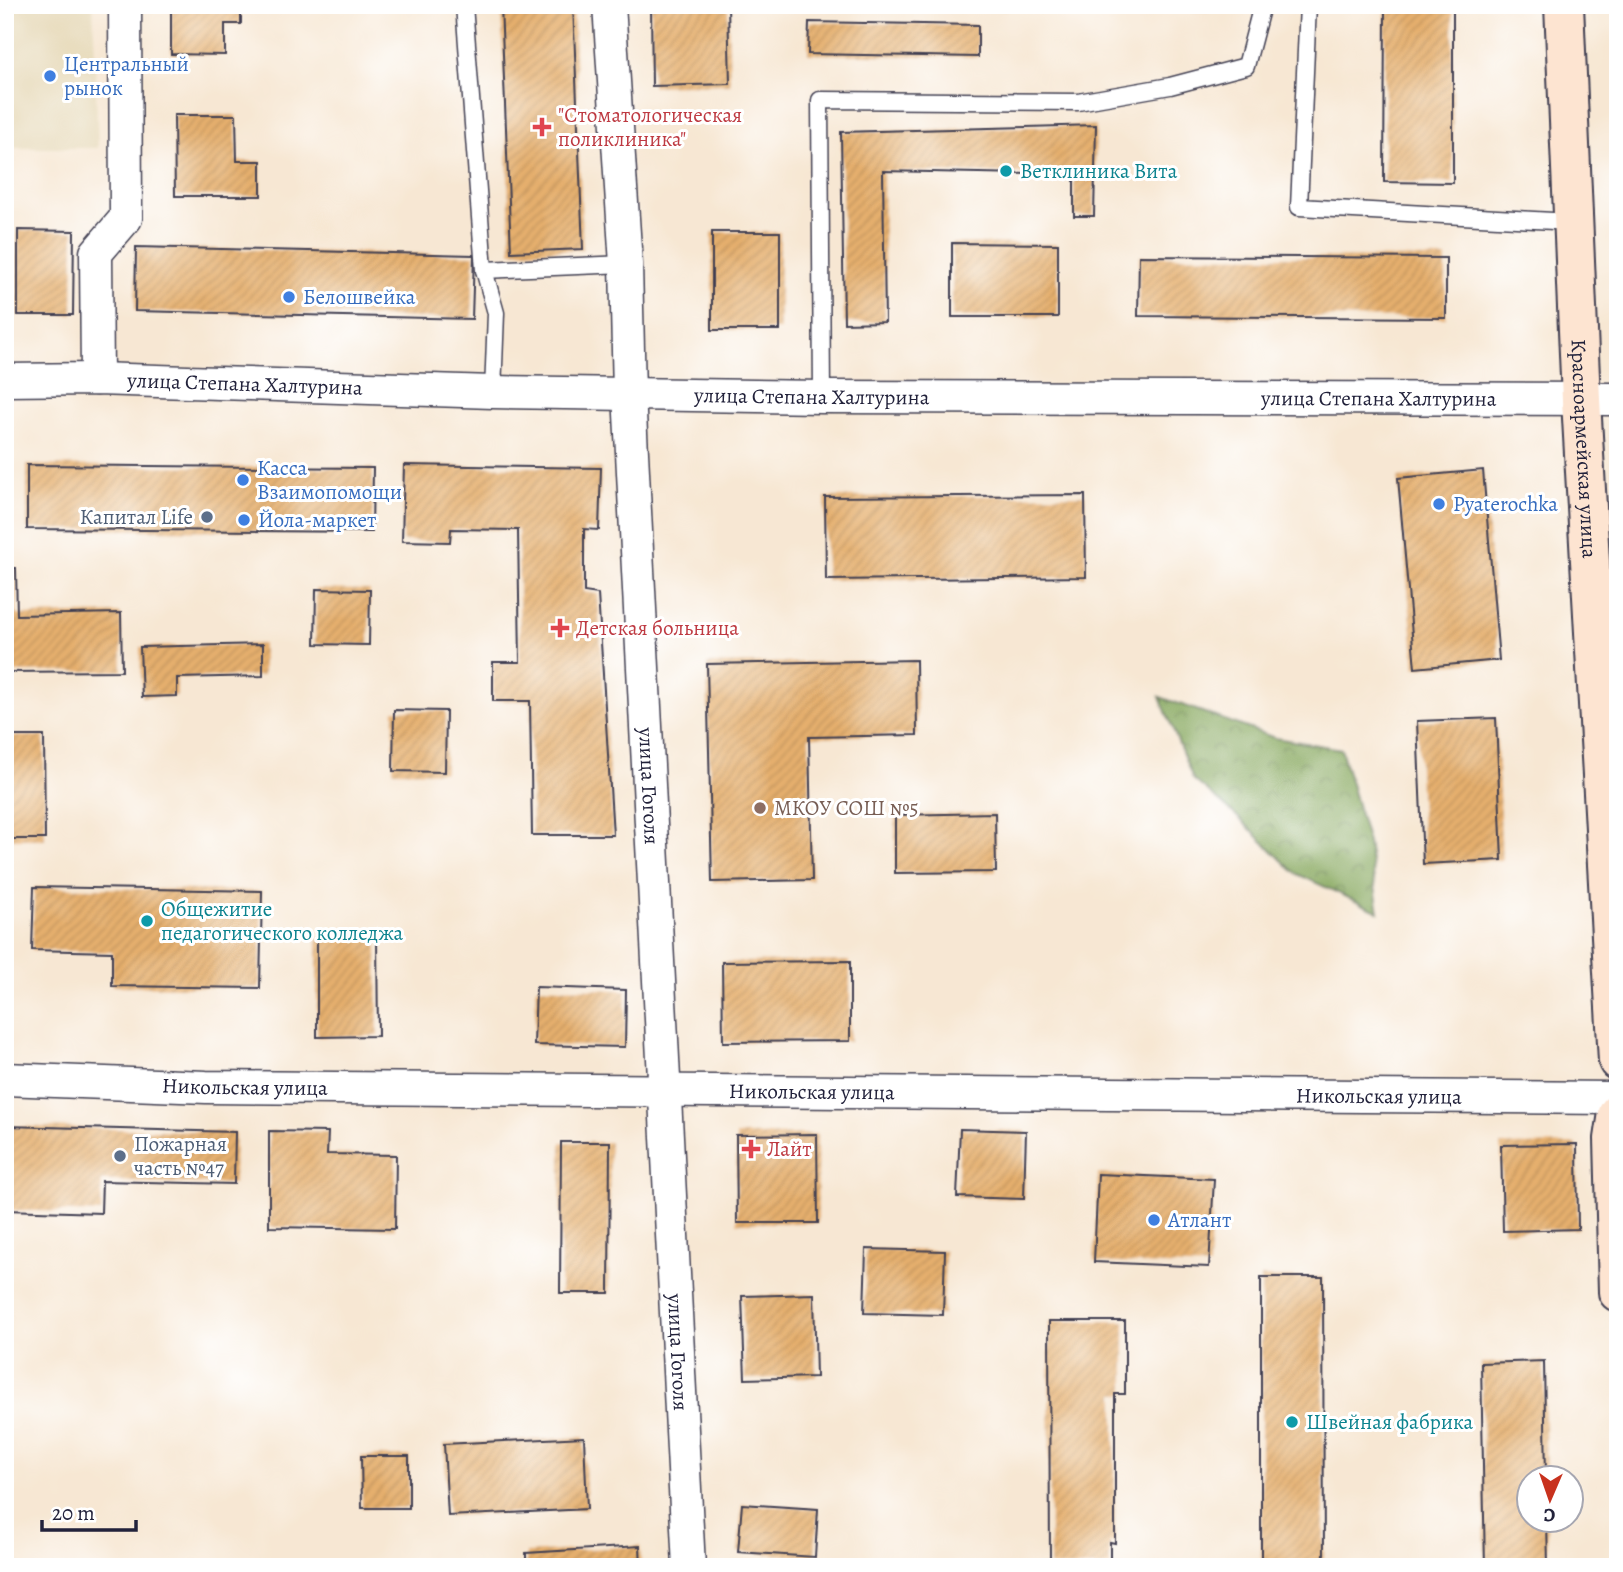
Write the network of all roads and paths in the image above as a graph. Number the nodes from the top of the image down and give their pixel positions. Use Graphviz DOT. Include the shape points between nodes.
graph roads {
  1 [pos="125,5"];
  2 [pos="464,5"];
  3 [pos="608,5"];
  4 [pos="1262,5"];
  5 [pos="1308,5"];
  6 [pos="1564,5"];
  7 [pos="1572,222"];
  8 [pos="626,264"];
  9 [pos="484,270"];
  10 [pos="97,379"];
  11 [pos="5,380"];
  12 [pos="492,392"];
  13 [pos="629,394"];
  14 [pos="822,397"];
  15 [pos="1599,400"];
  16 [pos="1618,1061"];
  17 [pos="5,1079"];
  18 [pos="665,1088"];
  19 [pos="1618,1098"];
  20 [pos="1618,1113"];
  21 [pos="1618,1292"];
  22 [pos="689,1567"];
  1 -- 10 [label="street" via="126,218 96,253"];
  2 -- 9 [label="lane"];
  3 -- 8 [label="street, улица Гоголя"];
  4 -- 14 [label="lane" via="1246,66 1170,86 1078,102 820,100"];
  5 -- 7 [label="lane" via="1299,207"];
  6 -- 7 [label="main road, Красноармейская улица"];
  7 -- 15 [label="main road, Красноармейская улица"];
  8 -- 9 [label="lane"];
  8 -- 13 [label="street, улица Гоголя"];
  9 -- 12 [label="lane" via="496,313"];
  10 -- 11 [label="street, улица Степана Халтурина"];
  10 -- 12 [label="street, улица Степана Халтурина"];
  12 -- 13 [label="street, улица Степана Халтурина"];
  13 -- 14 [label="street, улица Степана Халтурина"];
  13 -- 18 [label="street, улица Гоголя"];
  14 -- 15 [label="street, улица Степана Халтурина"];
  15 -- 16 [label="main road, Красноармейская улица"];
  17 -- 18 [label="street, Никольская улица" via="206,1087"];
  18 -- 19 [label="street, Никольская улица"];
  18 -- 22 [label="street, улица Гоголя"];
  20 -- 21 [label="main road" via="1614,1139"];
}
